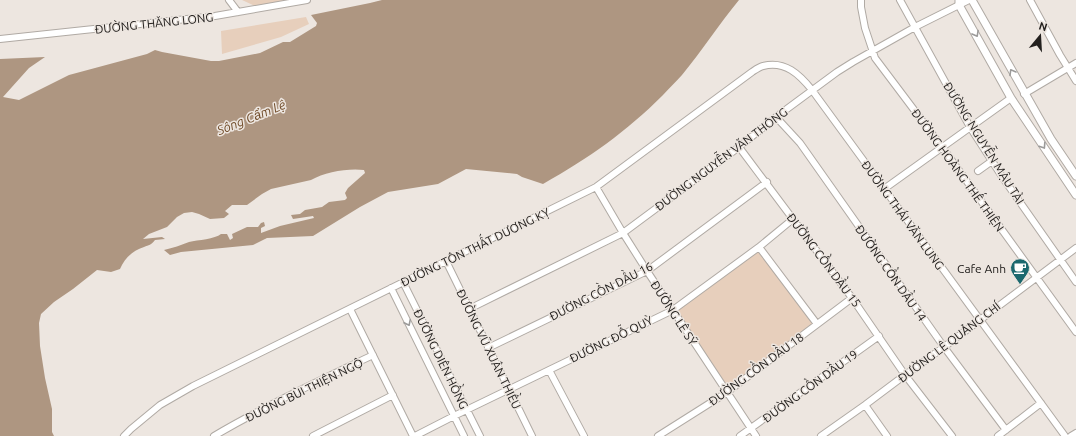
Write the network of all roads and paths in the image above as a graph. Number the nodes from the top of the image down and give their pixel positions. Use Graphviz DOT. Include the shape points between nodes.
graph roads {
  1 [pos="229,0"];
  2 [pos="307,0"];
  3 [pos="861,0"];
  4 [pos="900,0"];
  5 [pos="970,0"];
  6 [pos="1030,0"];
  7 [pos="959,2"];
  8 [pos="238,12"];
  9 [pos="915,27"];
  10 [pos="0,39"];
  11 [pos="872,51"];
  12 [pos="1076,63"];
  13 [pos="1068,68"];
  14 [pos="1076,81"];
  15 [pos="812,90"];
  16 [pos="1024,94"];
  17 [pos="1011,98"];
  18 [pos="776,117"];
  19 [pos="970,127"];
  20 [pos="739,147"];
  21 [pos="942,147"];
  22 [pos="992,161"];
  23 [pos="978,171"];
  24 [pos="1076,176"];
  25 [pos="767,182"];
  26 [pos="596,187"];
  27 [pos="884,189"];
  28 [pos="1076,195"];
  29 [pos="793,219"];
  30 [pos="623,233"];
  31 [pos="759,247"];
  32 [pos="1076,248"];
  33 [pos="1060,260"];
  34 [pos="446,261"];
  35 [pos="646,271"];
  36 [pos="1036,277"];
  37 [pos="403,282"];
  38 [pos="1076,282"];
  39 [pos="390,288"];
  40 [pos="852,298"];
  41 [pos="350,309"];
  42 [pos="469,309"];
  43 [pos="673,310"];
  44 [pos="980,319"];
  45 [pos="817,324"];
  46 [pos="1076,332"];
  47 [pos="878,336"];
  48 [pos="944,347"];
  49 [pos="488,348"];
  50 [pos="373,356"];
  51 [pos="549,370"];
  52 [pos="905,374"];
  53 [pos="509,389"];
  54 [pos="726,392"];
  55 [pos="393,395"];
  56 [pos="1041,403"];
  57 [pos="866,405"];
  58 [pos="467,410"];
  59 [pos="454,416"];
  60 [pos="751,429"];
  61 [pos="1006,430"];
  62 [pos="1076,432"];
  63 [pos="124,436"];
  64 [pos="214,436"];
  65 [pos="312,436"];
  66 [pos="414,436"];
  67 [pos="464,436"];
  68 [pos="480,436"];
  69 [pos="532,436"];
  70 [pos="584,436"];
  71 [pos="658,436"];
  72 [pos="740,436"];
  73 [pos="756,436"];
  74 [pos="822,436"];
  75 [pos="887,436"];
  76 [pos="952,436"];
  77 [pos="998,436"];
  78 [pos="1065,436"];
  79 [pos="1071,436"];
  1 -- 8 [label="street"];
  2 -- 8 [label="street, ĐƯỜNG THĂNG LONG"];
  3 -- 11 [label="street, ĐƯỜNG HOÀNG THẾ THIỆN"];
  4 -- 9 [label="street, ĐƯỜNG NGUYỄN MẬU TÀI"];
  5 -- 7 [label="street, ĐƯỜNG NGUYỄN VĂN THÔNG"];
  16 -- 5 [label="main road, one-way"];
  6 -- 13 [label="street"];
  7 -- 9 [label="street, ĐƯỜNG NGUYỄN VĂN THÔNG"];
  7 -- 17 [label="main road, one-way"];
  8 -- 10 [label="street, ĐƯỜNG THĂNG LONG"];
  9 -- 11 [label="street, ĐƯỜNG NGUYỄN VĂN THÔNG"];
  9 -- 19 [label="street, ĐƯỜNG NGUYỄN MẬU TÀI"];
  11 -- 15 [label="street, ĐƯỜNG NGUYỄN VĂN THÔNG"];
  11 -- 21 [label="street, ĐƯỜNG HOÀNG THẾ THIỆN"];
  12 -- 13 [label="street"];
  13 -- 14 [label="street"];
  13 -- 16 [label="street"];
  15 -- 18 [label="street, ĐƯỜNG NGUYỄN VĂN THÔNG"];
  15 -- 26 [label="street, ĐƯỜNG TÔN THẤT DƯƠNG KỴ" via="793,70 778,65 764,66 752,72"];
  15 -- 27 [label="street, ĐƯỜNG THÁI VĂN LUNG"];
  16 -- 24 [label="main road"];
  17 -- 19 [label="street"];
  17 -- 28 [label="main road, one-way"];
  18 -- 20 [label="street, ĐƯỜNG NGUYỄN VĂN THÔNG"];
  18 -- 48 [label="street, ĐƯỜNG CỒN DẦU 14" via="800,143"];
  19 -- 21 [label="street"];
  19 -- 22 [label="street, ĐƯỜNG NGUYỄN MẬU TÀI"];
  20 -- 25 [label="street, ĐƯỜNG CỒN DẦU 15"];
  20 -- 30 [label="street, ĐƯỜNG NGUYỄN VĂN THÔNG"];
  21 -- 27 [label="street"];
  21 -- 36 [label="street, ĐƯỜNG HOÀNG THẾ THIỆN"];
  22 -- 23 [label="street"];
  22 -- 33 [label="street, ĐƯỜNG NGUYỄN MẬU TÀI"];
  25 -- 29 [label="street, ĐƯỜNG CỒN DẦU 15"];
  25 -- 35 [label="street, ĐƯỜNG CỒN DẦU 16"];
  26 -- 30 [label="street, ĐƯỜNG LÊ SỸ"];
  26 -- 34 [label="street, ĐƯỜNG TÔN THẤT DƯƠNG KỴ"];
  27 -- 44 [label="street, ĐƯỜNG THÁI VĂN LUNG"];
  29 -- 31 [label="street, ĐƯỜNG ĐỖ QUỲ"];
  29 -- 40 [label="street, ĐƯỜNG CỒN DẦU 15"];
  30 -- 35 [label="street, ĐƯỜNG LÊ SỸ"];
  30 -- 42 [label="street, ĐƯỜNG NGUYỄN VĂN THÔNG"];
  31 -- 43 [label="street, ĐƯỜNG ĐỖ QUỲ"];
  31 -- 45 [label="street"];
  32 -- 33 [label="street, ĐƯỜNG LÊ QUẢNG CHÍ"];
  33 -- 36 [label="street, ĐƯỜNG LÊ QUẢNG CHÍ"];
  33 -- 38 [label="street, ĐƯỜNG NGUYỄN MẬU TÀI"];
  34 -- 37 [label="street, ĐƯỜNG TÔN THẤT DƯƠNG KỴ"];
  34 -- 42 [label="street, ĐƯỜNG VŨ XUÂN THIỀU"];
  35 -- 43 [label="street, ĐƯỜNG LÊ SỸ"];
  35 -- 49 [label="street, ĐƯỜNG CỒN DẦU 16"];
  36 -- 44 [label="street, ĐƯỜNG LÊ QUẢNG CHÍ"];
  36 -- 46 [label="street, ĐƯỜNG HOÀNG THẾ THIỆN"];
  37 -- 39 [label="street, ĐƯỜNG TÔN THẤT DƯƠNG KỴ"];
  37 -- 58 [label="street, ĐƯỜNG DIÊN HỒNG"];
  39 -- 41 [label="street, ĐƯỜNG TÔN THẤT DƯƠNG KỴ"];
  39 -- 59 [label="street, ĐƯỜNG DIÊN HỒNG, one-way"];
  40 -- 45 [label="street, ĐƯỜNG CỒN DẦU 18"];
  40 -- 47 [label="street, ĐƯỜNG CỒN DẦU 15"];
  41 -- 50 [label="street"];
  41 -- 63 [label="street, ĐƯỜNG TÔN THẤT DƯƠNG KỴ" via="193,386 160,405"];
  42 -- 49 [label="street, ĐƯỜNG VŨ XUÂN THIỀU"];
  43 -- 51 [label="street, ĐƯỜNG ĐỖ QUỲ"];
  43 -- 54 [label="street, ĐƯỜNG LÊ SỸ"];
  44 -- 48 [label="street, ĐƯỜNG LÊ QUẢNG CHÍ"];
  44 -- 56 [label="street, ĐƯỜNG THÁI VĂN LUNG"];
  45 -- 54 [label="street, ĐƯỜNG CỒN DẦU 18"];
  47 -- 52 [label="street, ĐƯỜNG CỒN DẦU 15"];
  47 -- 60 [label="street, ĐƯỜNG CỒN DẦU 19"];
  48 -- 52 [label="street, ĐƯỜNG LÊ QUẢNG CHÍ"];
  48 -- 61 [label="street, ĐƯỜNG CỒN DẦU 14"];
  49 -- 53 [label="street, ĐƯỜNG VŨ XUÂN THIỀU"];
  50 -- 55 [label="street"];
  50 -- 64 [label="street, ĐƯỜNG BÙI THIỆN NGỘ" via="286,397"];
  51 -- 53 [label="street, ĐƯỜNG ĐỖ QUỲ"];
  51 -- 70 [label="street"];
  52 -- 57 [label="street, ĐƯỜNG LÊ QUẢNG CHÍ"];
  52 -- 76 [label="street, ĐƯỜNG CỒN DẦU 15"];
  53 -- 58 [label="street, ĐƯỜNG ĐỖ QUỲ"];
  53 -- 69 [label="street, ĐƯỜNG VŨ XUÂN THIỀU"];
  54 -- 60 [label="street, ĐƯỜNG LÊ SỸ"];
  54 -- 71 [label="street, ĐƯỜNG CỒN DẦU 18"];
  55 -- 65 [label="street"];
  55 -- 66 [label="street"];
  56 -- 61 [label="street"];
  56 -- 78 [label="street, ĐƯỜNG THÁI VĂN LUNG"];
  57 -- 74 [label="street, ĐƯỜNG LÊ QUẢNG CHÍ"];
  57 -- 75 [label="street"];
  58 -- 59 [label="street, ĐƯỜNG ĐỖ QUỲ"];
  58 -- 68 [label="street, ĐƯỜNG DIÊN HỒNG"];
  59 -- 66 [label="street, ĐƯỜNG ĐỖ QUỲ"];
  59 -- 67 [label="street, ĐƯỜNG DIÊN HỒNG"];
  60 -- 72 [label="street, ĐƯỜNG CỒN DẦU 19"];
  60 -- 73 [label="street, ĐƯỜNG LÊ SỸ"];
  61 -- 77 [label="street"];
  62 -- 79 [label="street"];
}
